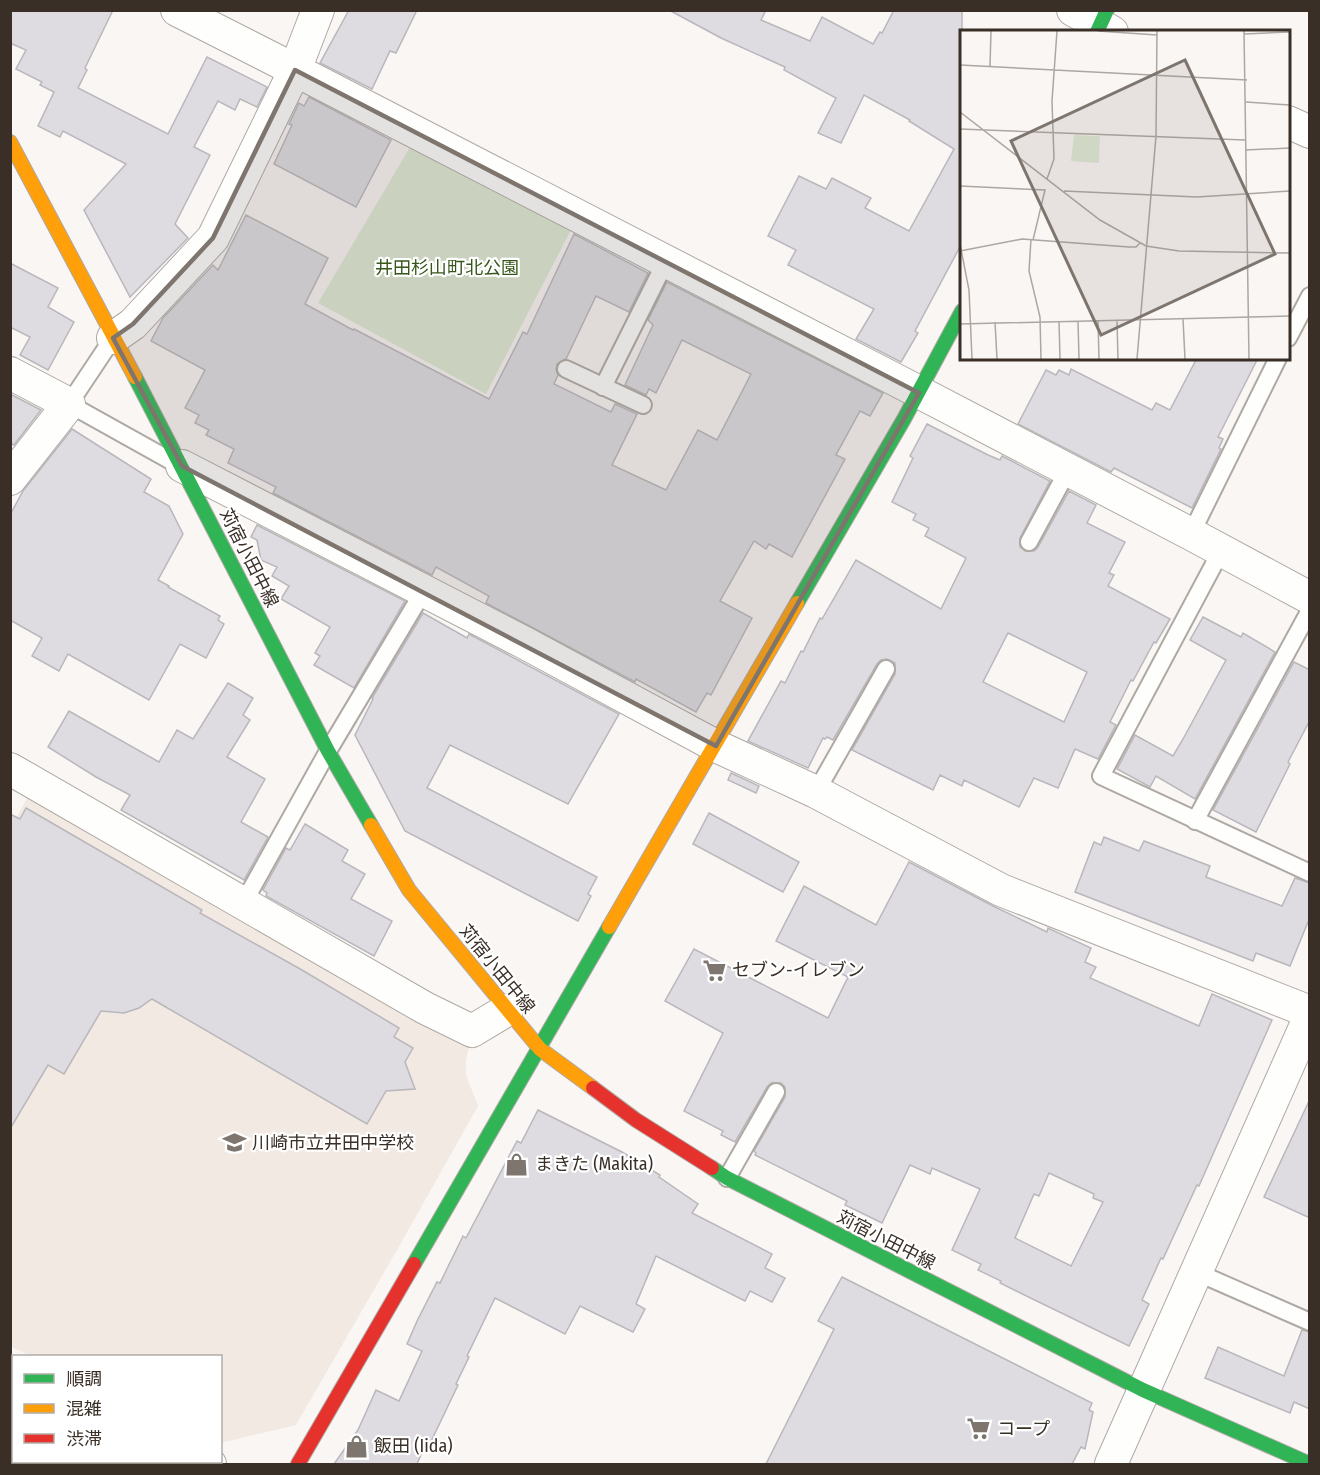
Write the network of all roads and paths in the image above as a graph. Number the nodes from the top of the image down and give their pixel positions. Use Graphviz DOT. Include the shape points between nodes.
graph roads {
  1 [pos="177,10"];
  2 [pos="318,10"];
  3 [pos="1073,10"];
  4 [pos="1104,25"];
  5 [pos="295,70"];
  6 [pos="1290,123"];
  7 [pos="1310,132"];
  8 [pos="10,142"];
  9 [pos="665,263"];
  10 [pos="1310,296"];
  11 [pos="960,315"];
  12 [pos="1290,334"];
  13 [pos="113,338"];
  14 [pos="1277,360"];
  15 [pos="566,369"];
  16 [pos="10,373"];
  17 [pos="603,387"];
  18 [pos="919,393"];
  19 [pos="69,404"];
  20 [pos="644,405"];
  21 [pos="182,466"];
  22 [pos="1068,470"];
  23 [pos="10,479"];
  24 [pos="1191,534"];
  25 [pos="1029,542"];
  26 [pos="1221,551"];
  27 [pos="423,592"];
  28 [pos="1310,598"];
  29 [pos="1310,610"];
  30 [pos="886,669"];
  31 [pos="716,746"];
  32 [pos="328,751"];
  33 [pos="10,769"];
  34 [pos="816,792"];
  35 [pos="1196,821"];
  36 [pos="1310,873"];
  37 [pos="244,902"];
  38 [pos="507,1010"];
  39 [pos="1310,1014"];
  40 [pos="540,1049"];
  41 [pos="776,1092"];
  42 [pos="727,1178"];
  43 [pos="1196,1272"];
  44 [pos="1310,1322"];
  45 [pos="1143,1390"];
  46 [pos="298,1464"];
  47 [pos="1111,1464"];
  48 [pos="1310,1464"];
  1 -- 5 [label="street"];
  2 -- 5 [label="street"];
  3 -- 4 [label="street"];
  5 -- 9 [label="street"];
  5 -- 13 [label="street" via="213,238 133,324"];
  6 -- 7 [label="street"];
  8 -- 13 [label="street, 苅宿小田中線"];
  9 -- 17 [label="lane"];
  9 -- 18 [label="street"];
  10 -- 12 [label="lane"];
  11 -- 18 [label="street"];
  13 -- 19 [label="lane"];
  13 -- 21 [label="street, 苅宿小田中線"];
  14 -- 24 [label="lane"];
  15 -- 17 [label="lane"];
  16 -- 19 [label="street"];
  17 -- 20 [label="lane"];
  18 -- 22 [label="street"];
  18 -- 31 [label="street"];
  19 -- 21 [label="lane"];
  19 -- 23 [label="street"];
  21 -- 27 [label="street"];
  21 -- 32 [label="street, 苅宿小田中線"];
  22 -- 24 [label="street"];
  22 -- 25 [label="lane"];
  24 -- 26 [label="street"];
  26 -- 28 [label="street"];
  26 -- 35 [label="lane" via="1101,776"];
  27 -- 31 [label="street"];
  27 -- 32 [label="lane"];
  29 -- 35 [label="lane"];
  30 -- 34 [label="lane"];
  31 -- 34 [label="street"];
  31 -- 40 [label="street"];
  32 -- 37 [label="lane"];
  32 -- 38 [label="street, 苅宿小田中線" via="410,890"];
  33 -- 37 [label="street"];
  34 -- 39 [label="street" via="1001,890"];
  35 -- 36 [label="lane"];
  37 -- 38 [label="street" via="425,1008 472,1031"];
  38 -- 40 [label="street, 苅宿小田中線"];
  39 -- 43 [label="street"];
  40 -- 42 [label="street, 苅宿小田中線" via="636,1120"];
  40 -- 46 [label="street"];
  41 -- 42 [label="lane"];
  42 -- 45 [label="street, 苅宿小田中線"];
  43 -- 44 [label="lane"];
  43 -- 45 [label="street"];
  45 -- 47 [label="street"];
  45 -- 48 [label="street, 苅宿小田中線"];
}
